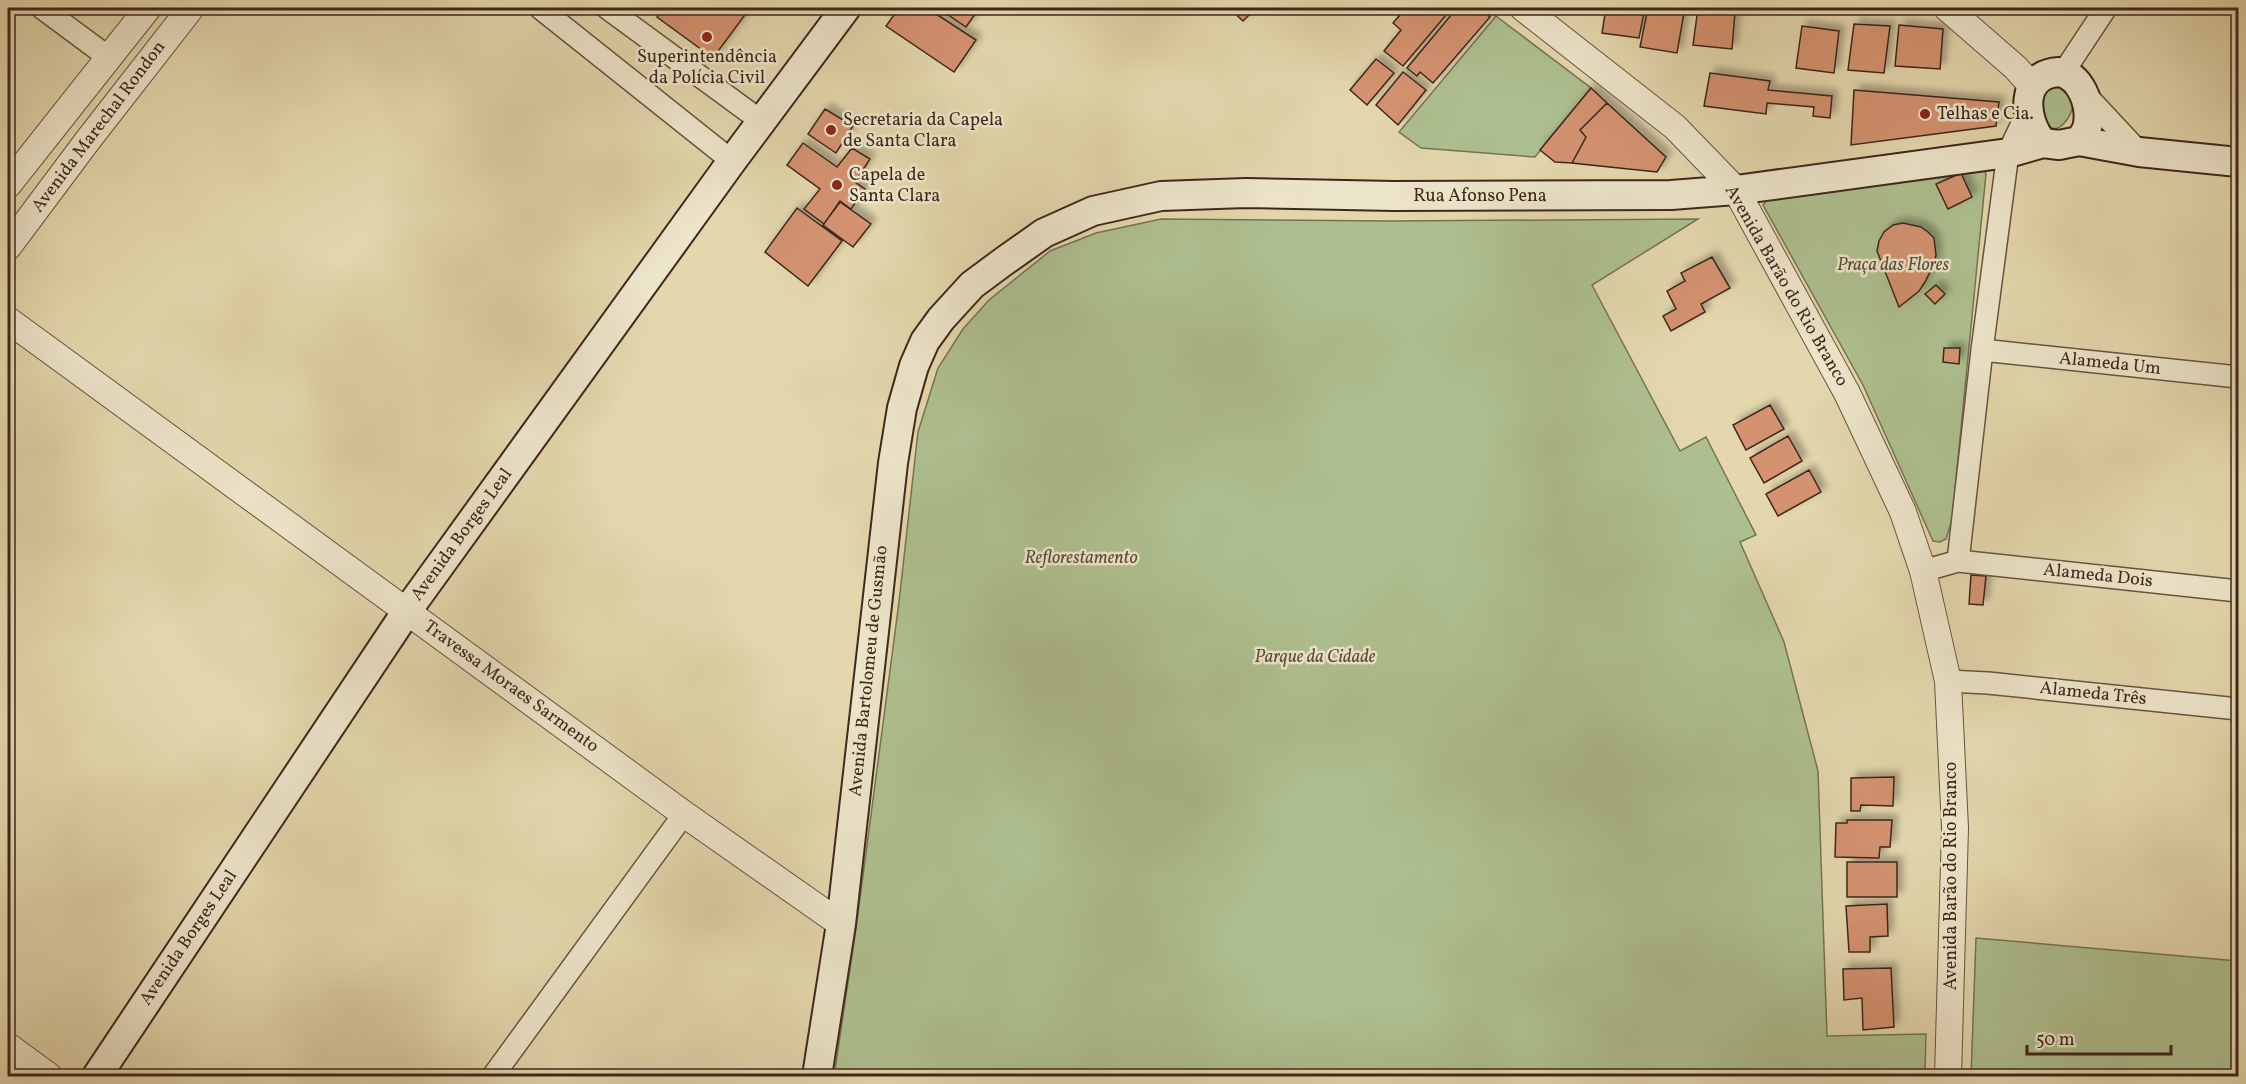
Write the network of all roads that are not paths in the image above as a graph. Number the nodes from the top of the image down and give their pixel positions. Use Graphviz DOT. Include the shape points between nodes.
graph roads {
  1 [pos="42,8"];
  2 [pos="148,8"];
  3 [pos="191,8"];
  4 [pos="540,8"];
  5 [pos="607,8"];
  6 [pos="846,8"];
  7 [pos="1523,8"];
  8 [pos="1947,8"];
  9 [pos="1972,8"];
  10 [pos="2106,8"];
  11 [pos="108,57"];
  12 [pos="2043,85"];
  13 [pos="2084,93"];
  14 [pos="61,118"];
  15 [pos="761,121"];
  16 [pos="88,140"];
  17 [pos="2079,141"];
  18 [pos="2043,143"];
  19 [pos="2139,152"];
  20 [pos="2008,153"];
  21 [pos="732,161"];
  22 [pos="2238,162"];
  23 [pos="8,185"];
  24 [pos="1736,190"];
  25 [pos="8,247"];
  26 [pos="972,285"];
  27 [pos="8,320"];
  28 [pos="1982,350"];
  29 [pos="2238,377"];
  30 [pos="1958,561"];
  31 [pos="1923,571"];
  32 [pos="2238,591"];
  33 [pos="407,611"];
  34 [pos="1948,681"];
  35 [pos="2238,709"];
  36 [pos="684,814"];
  37 [pos="841,924"];
  38 [pos="8,1046"];
  39 [pos="49,1077"];
  40 [pos="97,1077"];
  41 [pos="493,1077"];
  42 [pos="817,1077"];
  43 [pos="1948,1077"];
  1 -- 11 [label="street"];
  2 -- 11 [label="street, Avenida Marechal Rondon"];
  3 -- 16 [label="street, Avenida Marechal Rondon"];
  4 -- 21 [label="street"];
  5 -- 15 [label="street"];
  6 -- 15 [label="main road, Avenida Borges Leal"];
  7 -- 24 [label="street, Avenida Barão do Rio Branco" via="1676,127"];
  8 -- 12 [label="street" via="2016,68"];
  9 -- 12 [label="street"];
  10 -- 12 [label="street"];
  11 -- 14 [label="street, Avenida Marechal Rondon"];
  12 -- 13 [label="main road" via="2076,81"];
  12 -- 18 [label="main road" via="2031,128"];
  12 -- 20 [label="street"];
  13 -- 17 [label="main road" via="2088,122"];
  13 -- 19 [label="street"];
  14 -- 16 [label="street"];
  14 -- 23 [label="street, Avenida Marechal Rondon"];
  15 -- 21 [label="main road, Avenida Borges Leal"];
  16 -- 25 [label="street, Avenida Marechal Rondon"];
  17 -- 18 [label="main road"];
  17 -- 19 [label="main road"];
  18 -- 20 [label="main road, Rua Afonso Pena"];
  19 -- 22 [label="main road"];
  20 -- 24 [label="main road, Rua Afonso Pena"];
  20 -- 28 [label="street"];
  21 -- 33 [label="main road, Avenida Borges Leal"];
  24 -- 26 [label="main road, Rua Afonso Pena" via="1671,195 1161,196 1094,211 1044,233"];
  24 -- 31 [label="street, Avenida Barão do Rio Branco" via="1847,393 1903,512"];
  26 -- 37 [label="main road, Avenida Bartolomeu de Gusmão" via="926,341 902,408 892,463"];
  27 -- 33 [label="street, Travessa Moraes Sarmento"];
  28 -- 29 [label="street, Alameda Um"];
  28 -- 30 [label="street"];
  30 -- 31 [label="street"];
  30 -- 32 [label="street, Alameda Dois"];
  31 -- 34 [label="street, Avenida Barão do Rio Branco"];
  33 -- 36 [label="street, Travessa Moraes Sarmento"];
  33 -- 40 [label="main road, Avenida Borges Leal"];
  34 -- 35 [label="street, Alameda Três"];
  34 -- 43 [label="street, Avenida Barão do Rio Branco" via="1955,828"];
  36 -- 37 [label="street, Travessa Moraes Sarmento"];
  36 -- 41 [label="street"];
  37 -- 42 [label="main road, Avenida Bartolomeu de Gusmão"];
  38 -- 39 [label="street"];
}
